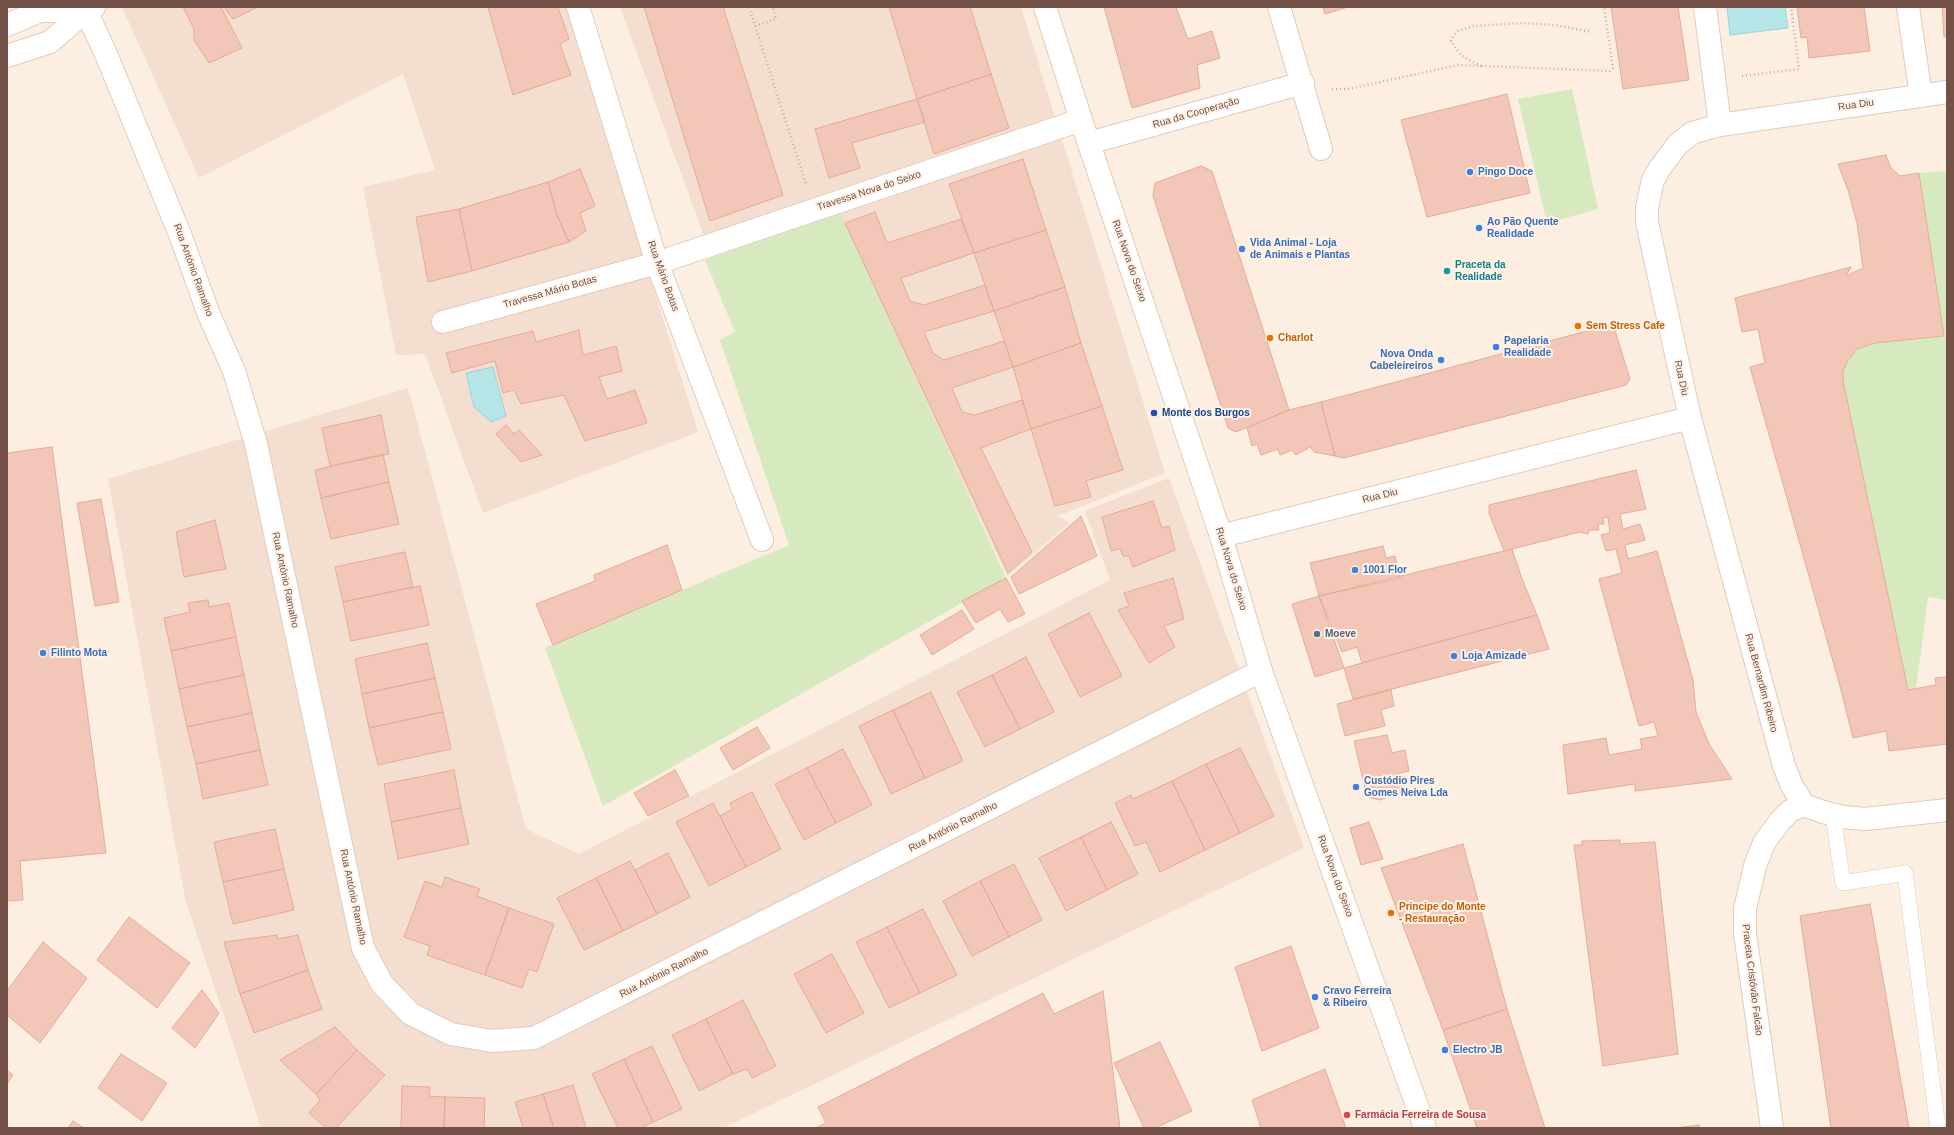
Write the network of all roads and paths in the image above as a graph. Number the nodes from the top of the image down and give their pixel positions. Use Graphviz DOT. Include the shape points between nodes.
graph roads {
  1 [pos="578,7"];
  2 [pos="750,7"];
  3 [pos="773,7"];
  4 [pos="1045,7"];
  5 [pos="1279,7"];
  6 [pos="1604,7"];
  7 [pos="1705,7"];
  8 [pos="1791,7"];
  9 [pos="1908,7"];
  10 [pos="88,8"];
  11 [pos="7,25"];
  12 [pos="755,26"];
  13 [pos="1592,32"];
  14 [pos="7,56"];
  15 [pos="1484,67"];
  16 [pos="1714,80"];
  17 [pos="1303,83"];
  18 [pos="1947,92"];
  19 [pos="1921,96"];
  20 [pos="1081,120"];
  21 [pos="1720,125"];
  22 [pos="1089,143"];
  23 [pos="1321,149"];
  24 [pos="814,209"];
  25 [pos="657,262"];
  26 [pos="443,322"];
  27 [pos="1690,418"];
  28 [pos="1221,536"];
  29 [pos="762,540"];
  30 [pos="1261,671"];
  31 [pos="1804,804"];
  32 [pos="1947,810"];
  33 [pos="1834,815"];
  34 [pos="1425,1128"];
  35 [pos="1772,1128"];
  36 [pos="1938,1128"];
  1 -- 25 [label="street, Rua Mário Botas"];
  2 -- 12 [label="path"];
  3 -- 12 [label="path" via="776,19"];
  4 -- 20 [label="street, Rua Nova do Seixo"];
  5 -- 17 [label="street"];
  6 -- 15 [label="path" via="1612,70"];
  7 -- 16 [label="street"];
  8 -- 16 [label="path" via="1799,69"];
  9 -- 19 [label="street"];
  10 -- 11 [label="street" via="40,11"];
  10 -- 14 [label="street" via="50,42"];
  10 -- 30 [label="street, Rua António Ramalho" via="181,237 209,315 234,371 256,444 363,948 382,984 411,1014 450,1034 492,1041 534,1038"];
  12 -- 24 [label="path"];
  13 -- 15 [label="path" via="1555,25 1514,23 1473,26 1458,31 1451,41 1459,53"];
  15 -- 17 [label="path" via="1458,65 1348,89 1332,89"];
  16 -- 21 [label="street"];
  17 -- 22 [label="street, Rua da Cooperação"];
  17 -- 23 [label="street"];
  18 -- 19 [label="street, Rua Diu"];
  19 -- 21 [label="street, Rua Diu"];
  20 -- 22 [label="street, Rua Nova do Seixo"];
  20 -- 24 [label="street, Travessa Nova do Seixo"];
  21 -- 27 [label="street, Rua Diu" via="1692,133 1668,155 1653,180 1647,208 1651,243"];
  22 -- 28 [label="street, Rua Nova do Seixo"];
  24 -- 25 [label="street, Travessa Nova do Seixo"];
  25 -- 26 [label="street, Travessa Mário Botas"];
  25 -- 29 [label="street, Rua Mário Botas"];
  27 -- 28 [label="street, Rua Diu"];
  27 -- 31 [label="street, Rua Bernardim Ribeiro" via="1784,766 1792,786"];
  28 -- 30 [label="street, Rua Nova do Seixo"];
  30 -- 34 [label="street, Rua Nova do Seixo"];
  31 -- 33 [label="street"];
  31 -- 35 [label="street, Praceta Cristóvão Falcão" via="1780,821 1764,843 1755,866 1745,909 1745,933"];
  32 -- 33 [label="street" via="1865,819"];
  33 -- 36 [label="lane" via="1843,883 1905,873"];
}
